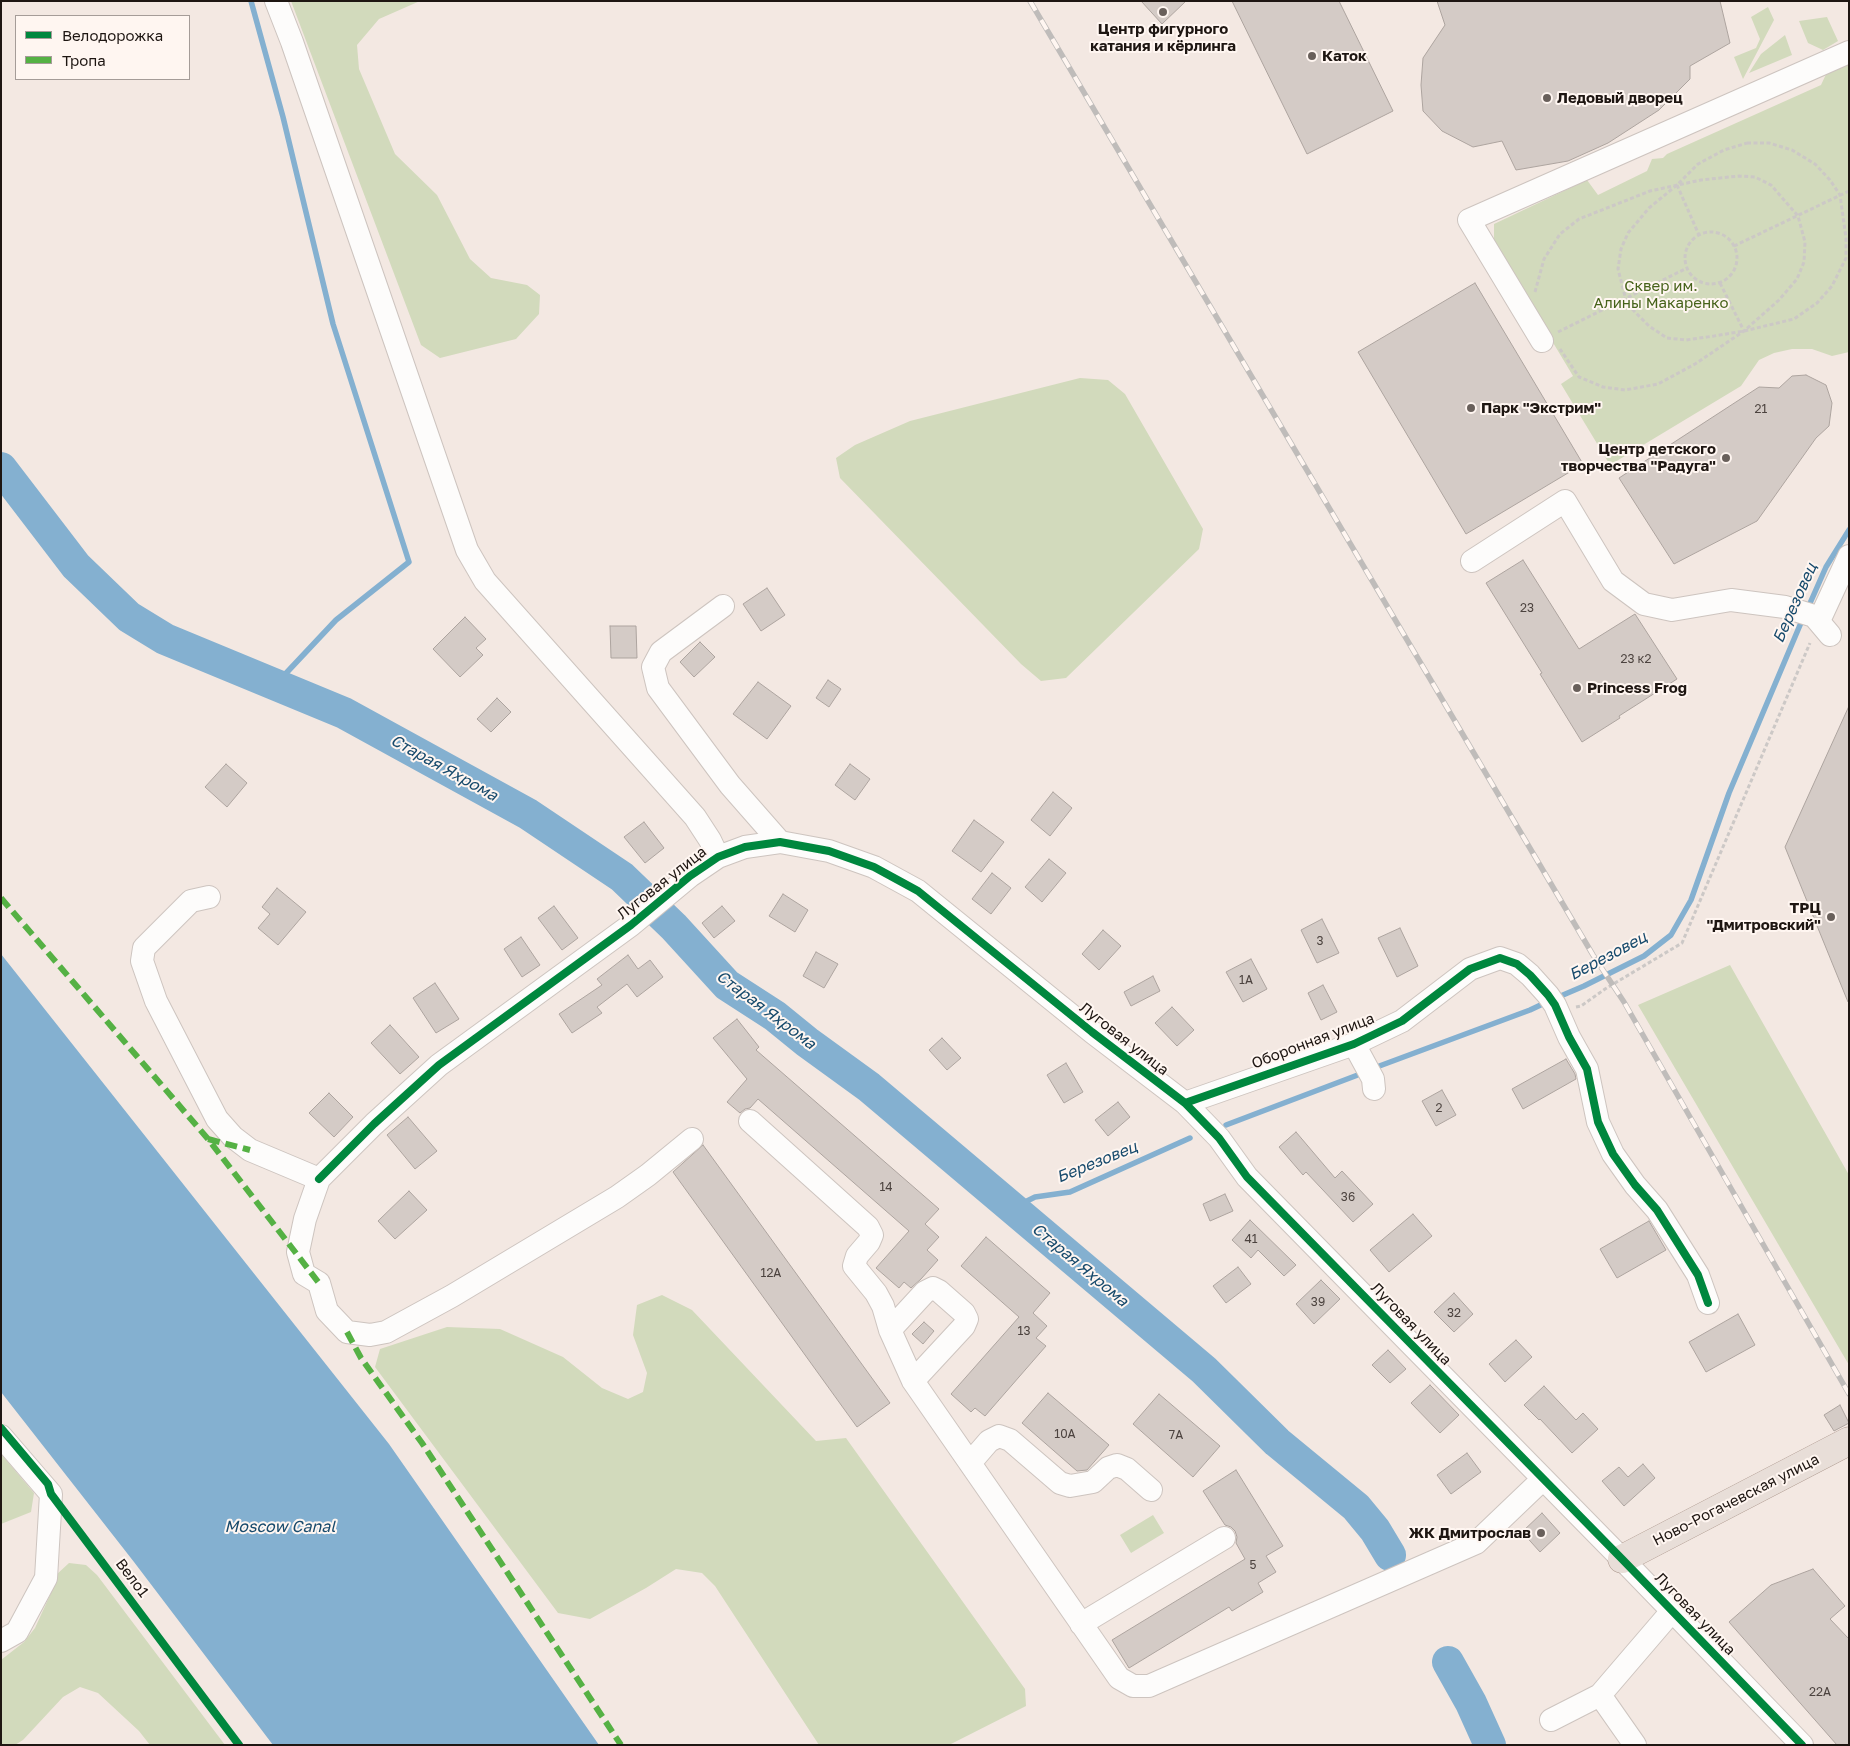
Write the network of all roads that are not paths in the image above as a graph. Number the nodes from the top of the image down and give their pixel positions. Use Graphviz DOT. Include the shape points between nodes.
graph roads {
  1 [pos="276,1"];
  2 [pos="1849,52"];
  3 [pos="1546,338"];
  4 [pos="1849,556"];
  5 [pos="1472,562"];
  6 [pos="723,606"];
  7 [pos="780,842"];
  8 [pos="718,857"];
  9 [pos="209,897"];
  10 [pos="1354,1044"];
  11 [pos="1371,1077"];
  12 [pos="1185,1103"];
  13 [pos="750,1121"];
  14 [pos="692,1139"];
  15 [pos="319,1179"];
  16 [pos="1708,1303"];
  17 [pos="890,1330"];
  18 [pos="914,1381"];
  19 [pos="1,1436"];
  20 [pos="1849,1441"];
  21 [pos="970,1463"];
  22 [pos="1544,1479"];
  23 [pos="1151,1490"];
  24 [pos="1224,1538"];
  25 [pos="1622,1559"];
  26 [pos="1672,1611"];
  27 [pos="1081,1624"];
  28 [pos="1,1641"];
  29 [pos="1600,1695"];
  30 [pos="1551,1720"];
  31 [pos="1794,1742"];
  32 [pos="1635,1745"];
  1 -- 8 [label="street" via="467,550 485,581 694,817"];
  2 -- 3 [label="street" via="1469,220"];
  4 -- 5 [label="street" via="1821,624 1785,607 1731,600 1672,610 1644,604 1613,581 1565,501"];
  6 -- 7 [label="street" via="661,652 653,667 658,688 730,785"];
  7 -- 8 [label="street, Луговая улица" via="745,847"];
  7 -- 12 [label="street, Луговая улица" via="829,851 874,867 918,891"];
  8 -- 15 [label="street, Луговая улица" via="631,925 439,1065"];
  9 -- 15 [label="street" via="191,901 144,948 142,961 156,1001 217,1119 233,1137 250,1150"];
  10 -- 11 [label="street"];
  10 -- 12 [label="street, Оборонная улица"];
  10 -- 16 [label="street, Оборонная улица" via="1402,1021 1470,970 1500,958 1517,964 1554,1004 1588,1069 1598,1122 1613,1154 1657,1210 1698,1275"];
  12 -- 22 [label="street, Луговая улица" via="1219,1138 1247,1177"];
  13 -- 17 [label="street" via="868,1227 872,1235 870,1242 857,1256 854,1266 883,1306"];
  14 -- 15 [label="street" via="618,1197 452,1296 386,1332 370,1334 347,1332 327,1311 319,1283 304,1274 298,1252"];
  17 -- 18 [label="street"];
  17 -- 18 [label="street" via="925,1292 933,1288 964,1313 964,1326"];
  18 -- 21 [label="street"];
  19 -- 28 [label="street" via="51,1494 46,1578 17,1632"];
  20 -- 25 [label="main road, Ново-Рогачевская улица"];
  21 -- 23 [label="street" via="999,1436 1010,1440 1060,1483 1070,1486 1092,1482 1108,1468 1117,1465 1127,1469"];
  21 -- 27 [label="street"];
  22 -- 25 [label="street, Луговая улица"];
  22 -- 27 [label="street" via="1476,1544 1149,1686 1133,1686 1119,1678"];
  24 -- 27 [label="street"];
  25 -- 26 [label="street, Луговая улица"];
  26 -- 29 [label="street"];
  26 -- 31 [label="street, Луговая улица"];
  29 -- 30 [label="street"];
  29 -- 32 [label="street"];
}
